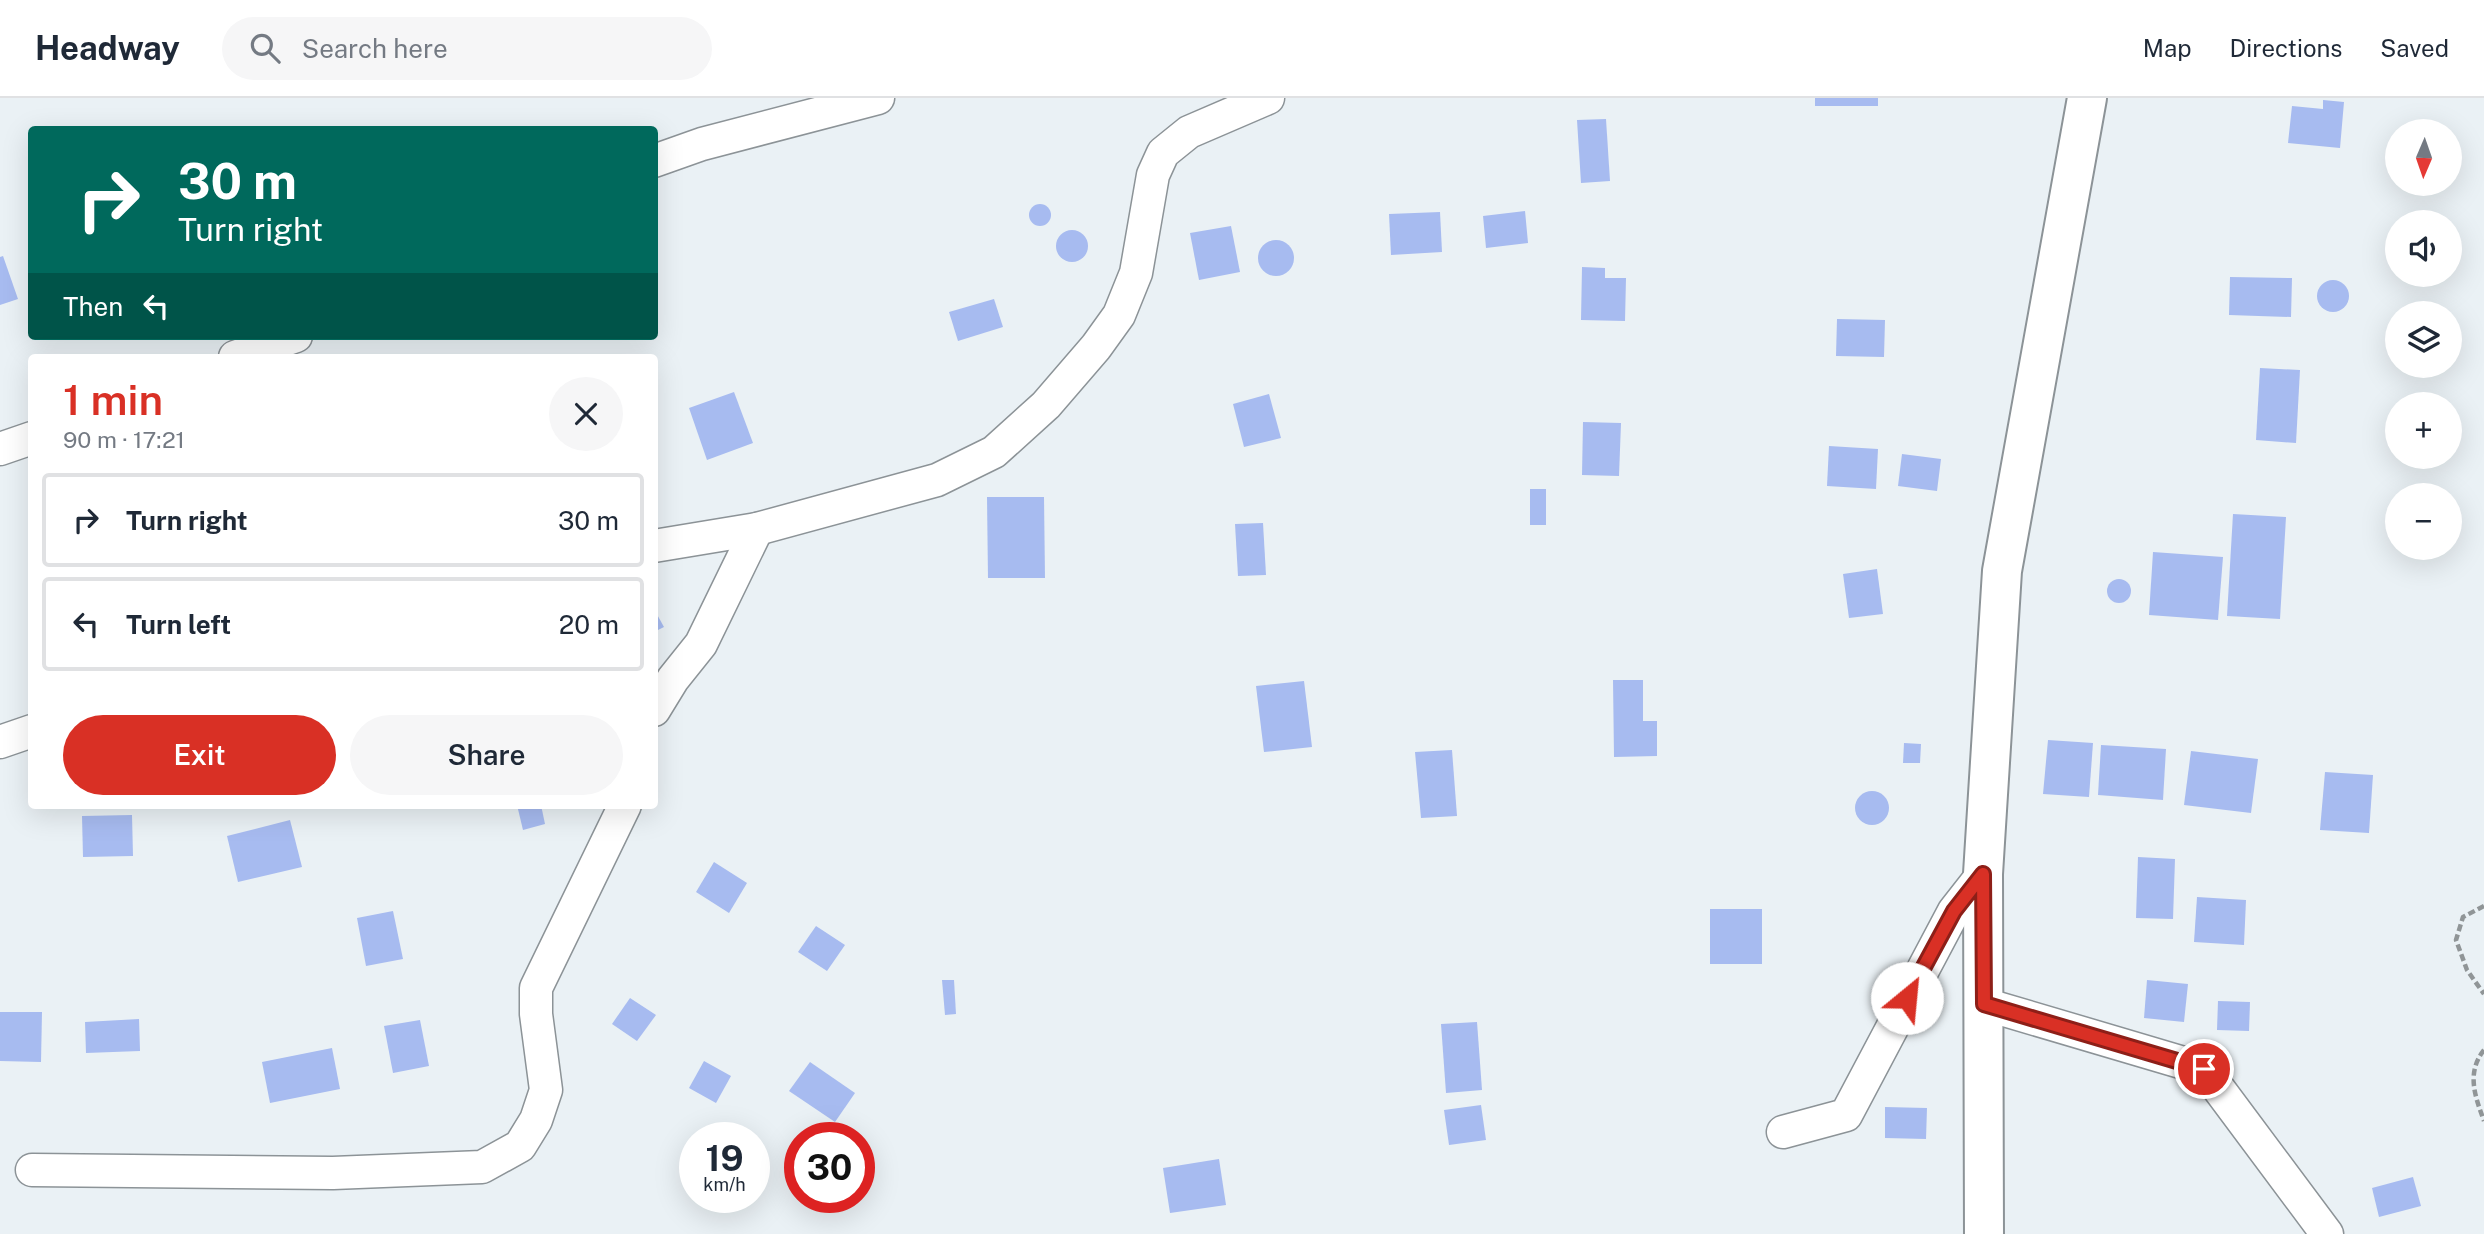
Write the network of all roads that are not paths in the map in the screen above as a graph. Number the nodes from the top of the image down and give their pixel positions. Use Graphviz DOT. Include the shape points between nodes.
graph roads {
  1 [pos="878,98"];
  2 [pos="1268,98"];
  3 [pos="2087,98"];
  4 [pos="658,160"];
  5 [pos="284,340"];
  6 [pos="244,354"];
  7 [pos="28,440"];
  8 [pos="0,449"];
  9 [pos="757,529"];
  10 [pos="658,545"];
  11 [pos="658,703"];
  12 [pos="28,732"];
  13 [pos="0,742"];
  14 [pos="623,809"];
  15 [pos="1983,874"];
  16 [pos="1984,1004"];
  17 [pos="1783,1132"];
  18 [pos="32,1170"];
  19 [pos="1984,1234"];
  20 [pos="2327,1234"];
  1 -- 4 [label="street"];
  2 -- 9 [label="street" via="1189,132 1163,153 1153,175 1136,273 1119,315 1046,405 994,452 937,480"];
  3 -- 15 [label="main road" via="2002,571"];
  5 -- 6 [label="street"];
  7 -- 8 [label="street"];
  9 -- 10 [label="street"];
  9 -- 11 [label="street" via="701,644"];
  12 -- 13 [label="street"];
  14 -- 18 [label="street" via="536,988 546,1090 536,1121 520,1146 482,1167 333,1173"];
  15 -- 16 [label="main road"];
  15 -- 17 [label="street" via="1954,911 1846,1115"];
  16 -- 19 [label="main road"];
  16 -- 20 [label="street" via="2204,1069"];
}
